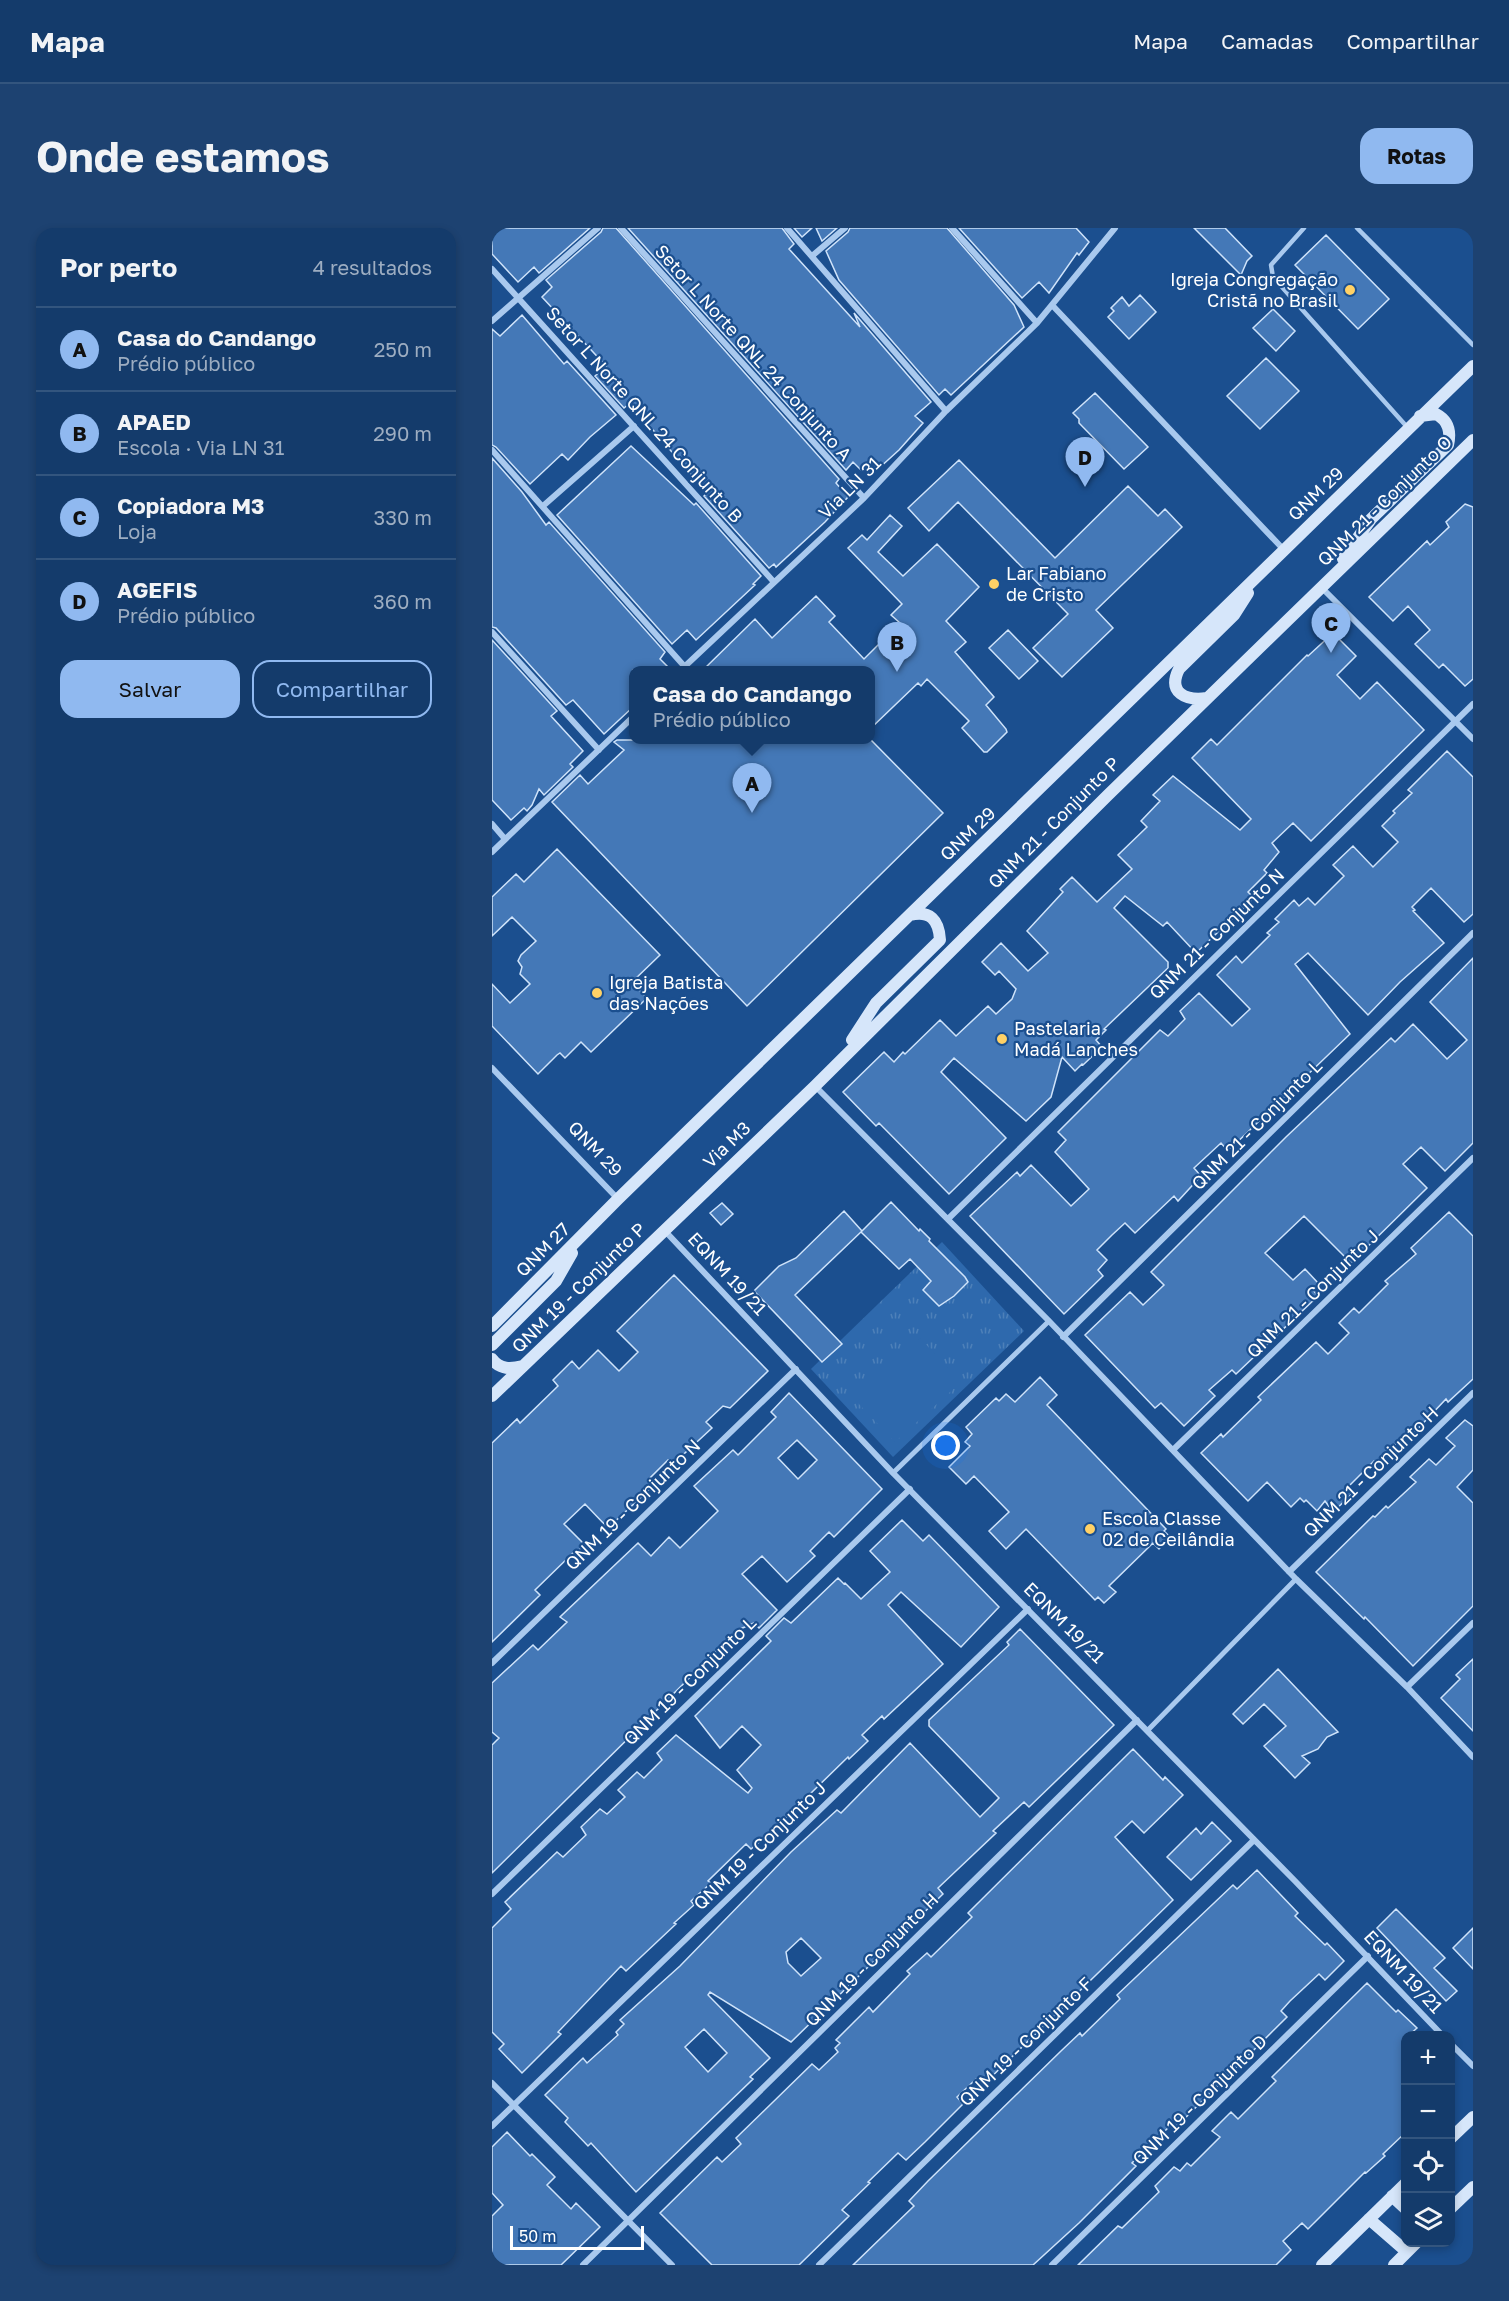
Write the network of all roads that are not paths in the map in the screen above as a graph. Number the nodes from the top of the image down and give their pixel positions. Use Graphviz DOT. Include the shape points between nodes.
graph roads {
  1 [pos="598,228"];
  2 [pos="621,228"];
  3 [pos="787,228"];
  4 [pos="845,228"];
  5 [pos="952,228"];
  6 [pos="1114,228"];
  7 [pos="1304,228"];
  8 [pos="1357,228"];
  9 [pos="812,256"];
  10 [pos="492,269"];
  11 [pos="519,298"];
  12 [pos="1052,305"];
  13 [pos="492,321"];
  14 [pos="1036,323"];
  15 [pos="1473,345"];
  16 [pos="1473,366"];
  17 [pos="946,411"];
  18 [pos="1420,416"];
  19 [pos="634,426"];
  20 [pos="1408,428"];
  21 [pos="1473,440"];
  22 [pos="492,450"];
  23 [pos="864,498"];
  24 [pos="543,506"];
  25 [pos="1284,550"];
  26 [pos="1259,574"];
  27 [pos="773,581"];
  28 [pos="1325,584"];
  29 [pos="492,632"];
  30 [pos="680,666"];
  31 [pos="686,666"];
  32 [pos="1207,698"];
  33 [pos="1473,704"];
  34 [pos="629,720"];
  35 [pos="1456,721"];
  36 [pos="1473,739"];
  37 [pos="599,750"];
  38 [pos="492,824"];
  39 [pos="505,839"];
  40 [pos="492,852"];
  41 [pos="910,915"];
  42 [pos="1473,933"];
  43 [pos="840,1059"];
  44 [pos="492,1068"];
  45 [pos="815,1086"];
  46 [pos="1473,1158"];
  47 [pos="618,1199"];
  48 [pos="948,1219"];
  49 [pos="665,1230"];
  50 [pos="582,1237"];
  51 [pos="1049,1322"];
  52 [pos="492,1326"];
  53 [pos="1063,1337"];
  54 [pos="492,1345"];
  55 [pos="492,1359"];
  56 [pos="522,1366"];
  57 [pos="796,1369"];
  58 [pos="1473,1394"];
  59 [pos="492,1396"];
  60 [pos="1173,1450"];
  61 [pos="892,1473"];
  62 [pos="910,1489"];
  63 [pos="1289,1572"];
  64 [pos="1296,1579"];
  65 [pos="1028,1609"];
  66 [pos="1473,1623"];
  67 [pos="492,1663"];
  68 [pos="1407,1687"];
  69 [pos="1137,1720"];
  70 [pos="1148,1730"];
  71 [pos="1473,1757"];
  72 [pos="1254,1840"];
  73 [pos="492,1894"];
  74 [pos="1368,1956"];
  75 [pos="1438,2031"];
  76 [pos="1455,2048"];
  77 [pos="1473,2066"];
  78 [pos="492,2084"];
  79 [pos="513,2105"];
  80 [pos="1473,2117"];
  81 [pos="492,2126"];
  82 [pos="1455,2134"];
  83 [pos="1473,2187"];
  84 [pos="1401,2188"];
  85 [pos="1392,2196"];
  86 [pos="1401,2204"];
  87 [pos="1455,2204"];
  88 [pos="1370,2219"];
  89 [pos="629,2221"];
  90 [pos="1412,2247"];
  91 [pos="1407,2252"];
  92 [pos="583,2265"];
  93 [pos="672,2265"];
  94 [pos="819,2265"];
  95 [pos="1052,2265"];
  96 [pos="1322,2265"];
  97 [pos="1394,2265"];
  1 -- 11 [label="street"];
  2 -- 23 [label="street, Setor L Norte QNL 24 Conjunto A"];
  3 -- 9 [label="street"];
  4 -- 9 [label="street"];
  5 -- 14 [label="street"];
  6 -- 12 [label="street, Via LN 31"];
  7 -- 20 [label="lane" via="1271,265 1273,277"];
  8 -- 15 [label="lane"];
  9 -- 17 [label="street"];
  10 -- 11 [label="street, Setor L Norte QNL 24 Conjunto B"];
  11 -- 13 [label="street"];
  11 -- 19 [label="street, Setor L Norte QNL 24 Conjunto B"];
  12 -- 14 [label="street, Via LN 31"];
  12 -- 25 [label="street"];
  14 -- 17 [label="street, Via LN 31"];
  16 -- 18 [label="main road, QNM 29"];
  17 -- 23 [label="street, Via LN 31"];
  18 -- 20 [label="main road, QNM 29"];
  18 -- 28 [label="main road" via="1436,414 1445,421 1450,435 1448,445 1371,519"];
  19 -- 24 [label="street"];
  19 -- 27 [label="street, Setor L Norte QNL 24 Conjunto B"];
  20 -- 25 [label="main road, QNM 29"];
  21 -- 28 [label="main road, QNM 21 - Conjunto O"];
  22 -- 24 [label="street"];
  23 -- 27 [label="street, Via LN 31"];
  24 -- 30 [label="street"];
  25 -- 26 [label="main road, QNM 29"];
  26 -- 32 [label="main road" via="1234,615 1176,676 1176,688 1182,696"];
  26 -- 41 [label="main road, QNM 29"];
  27 -- 31 [label="street, Via LN 31"];
  28 -- 32 [label="main road, QNM 21 - Conjunto P"];
  28 -- 35 [label="street"];
  29 -- 37 [label="street"];
  32 -- 43 [label="main road, QNM 21 - Conjunto P"];
  33 -- 35 [label="street, QNM 21 - Conjunto N"];
  34 -- 37 [label="street"];
  35 -- 36 [label="street"];
  35 -- 48 [label="street, QNM 21 - Conjunto N"];
  37 -- 39 [label="street"];
  38 -- 39 [label="street"];
  39 -- 40 [label="street"];
  41 -- 43 [label="main road" via="930,916 940,940 876,1003"];
  41 -- 47 [label="main road, QNM 29"];
  42 -- 53 [label="street, QNM 21 - Conjunto L"];
  43 -- 45 [label="main road, QNM 21 - Conjunto P"];
  44 -- 47 [label="street, QNM 29"];
  45 -- 48 [label="street"];
  45 -- 49 [label="main road, Via M3"];
  46 -- 60 [label="street, QNM 21 - Conjunto J"];
  47 -- 50 [label="main road, QNM 27"];
  48 -- 51 [label="street"];
  49 -- 56 [label="main road, QNM 19 - Conjunto P"];
  49 -- 57 [label="street, EQNM 19/21"];
  50 -- 52 [label="main road, QNM 27"];
  50 -- 54 [label="main road" via="556,1281"];
  51 -- 53 [label="street"];
  51 -- 61 [label="street"];
  53 -- 60 [label="street"];
  55 -- 56 [label="main road" via="507,1369"];
  56 -- 59 [label="main road, QNM 19 - Conjunto P"];
  57 -- 61 [label="street, EQNM 19/21"];
  57 -- 67 [label="street, QNM 19 - Conjunto N"];
  58 -- 63 [label="street, QNM 21 - Conjunto H"];
  60 -- 63 [label="street"];
  61 -- 62 [label="street, EQNM 19/21"];
  62 -- 65 [label="street, EQNM 19/21"];
  62 -- 73 [label="street, QNM 19 - Conjunto L"];
  63 -- 64 [label="street"];
  64 -- 68 [label="street"];
  64 -- 70 [label="street"];
  65 -- 69 [label="street, EQNM 19/21"];
  65 -- 79 [label="street, QNM 19 - Conjunto J"];
  66 -- 68 [label="street"];
  68 -- 71 [label="street"];
  69 -- 70 [label="street, EQNM 19/21"];
  69 -- 89 [label="street, QNM 19 - Conjunto H"];
  70 -- 72 [label="street, EQNM 19/21"];
  72 -- 74 [label="street, EQNM 19/21"];
  72 -- 94 [label="street, QNM 19 - Conjunto F"];
  74 -- 75 [label="street, EQNM 19/21"];
  74 -- 95 [label="street, QNM 19 - Conjunto D"];
  76 -- 77 [label="street"];
  78 -- 79 [label="street"];
  79 -- 81 [label="street, QNM 19 - Conjunto J"];
  79 -- 89 [label="street"];
  80 -- 82 [label="main road"];
  83 -- 87 [label="main road"];
  84 -- 85 [label="main road"];
  85 -- 86 [label="main road"];
  85 -- 88 [label="main road"];
  88 -- 91 [label="main road"];
  88 -- 96 [label="main road"];
  89 -- 92 [label="street, QNM 19 - Conjunto H"];
  89 -- 93 [label="street"];
  90 -- 91 [label="main road"];
  91 -- 97 [label="main road"];
}
